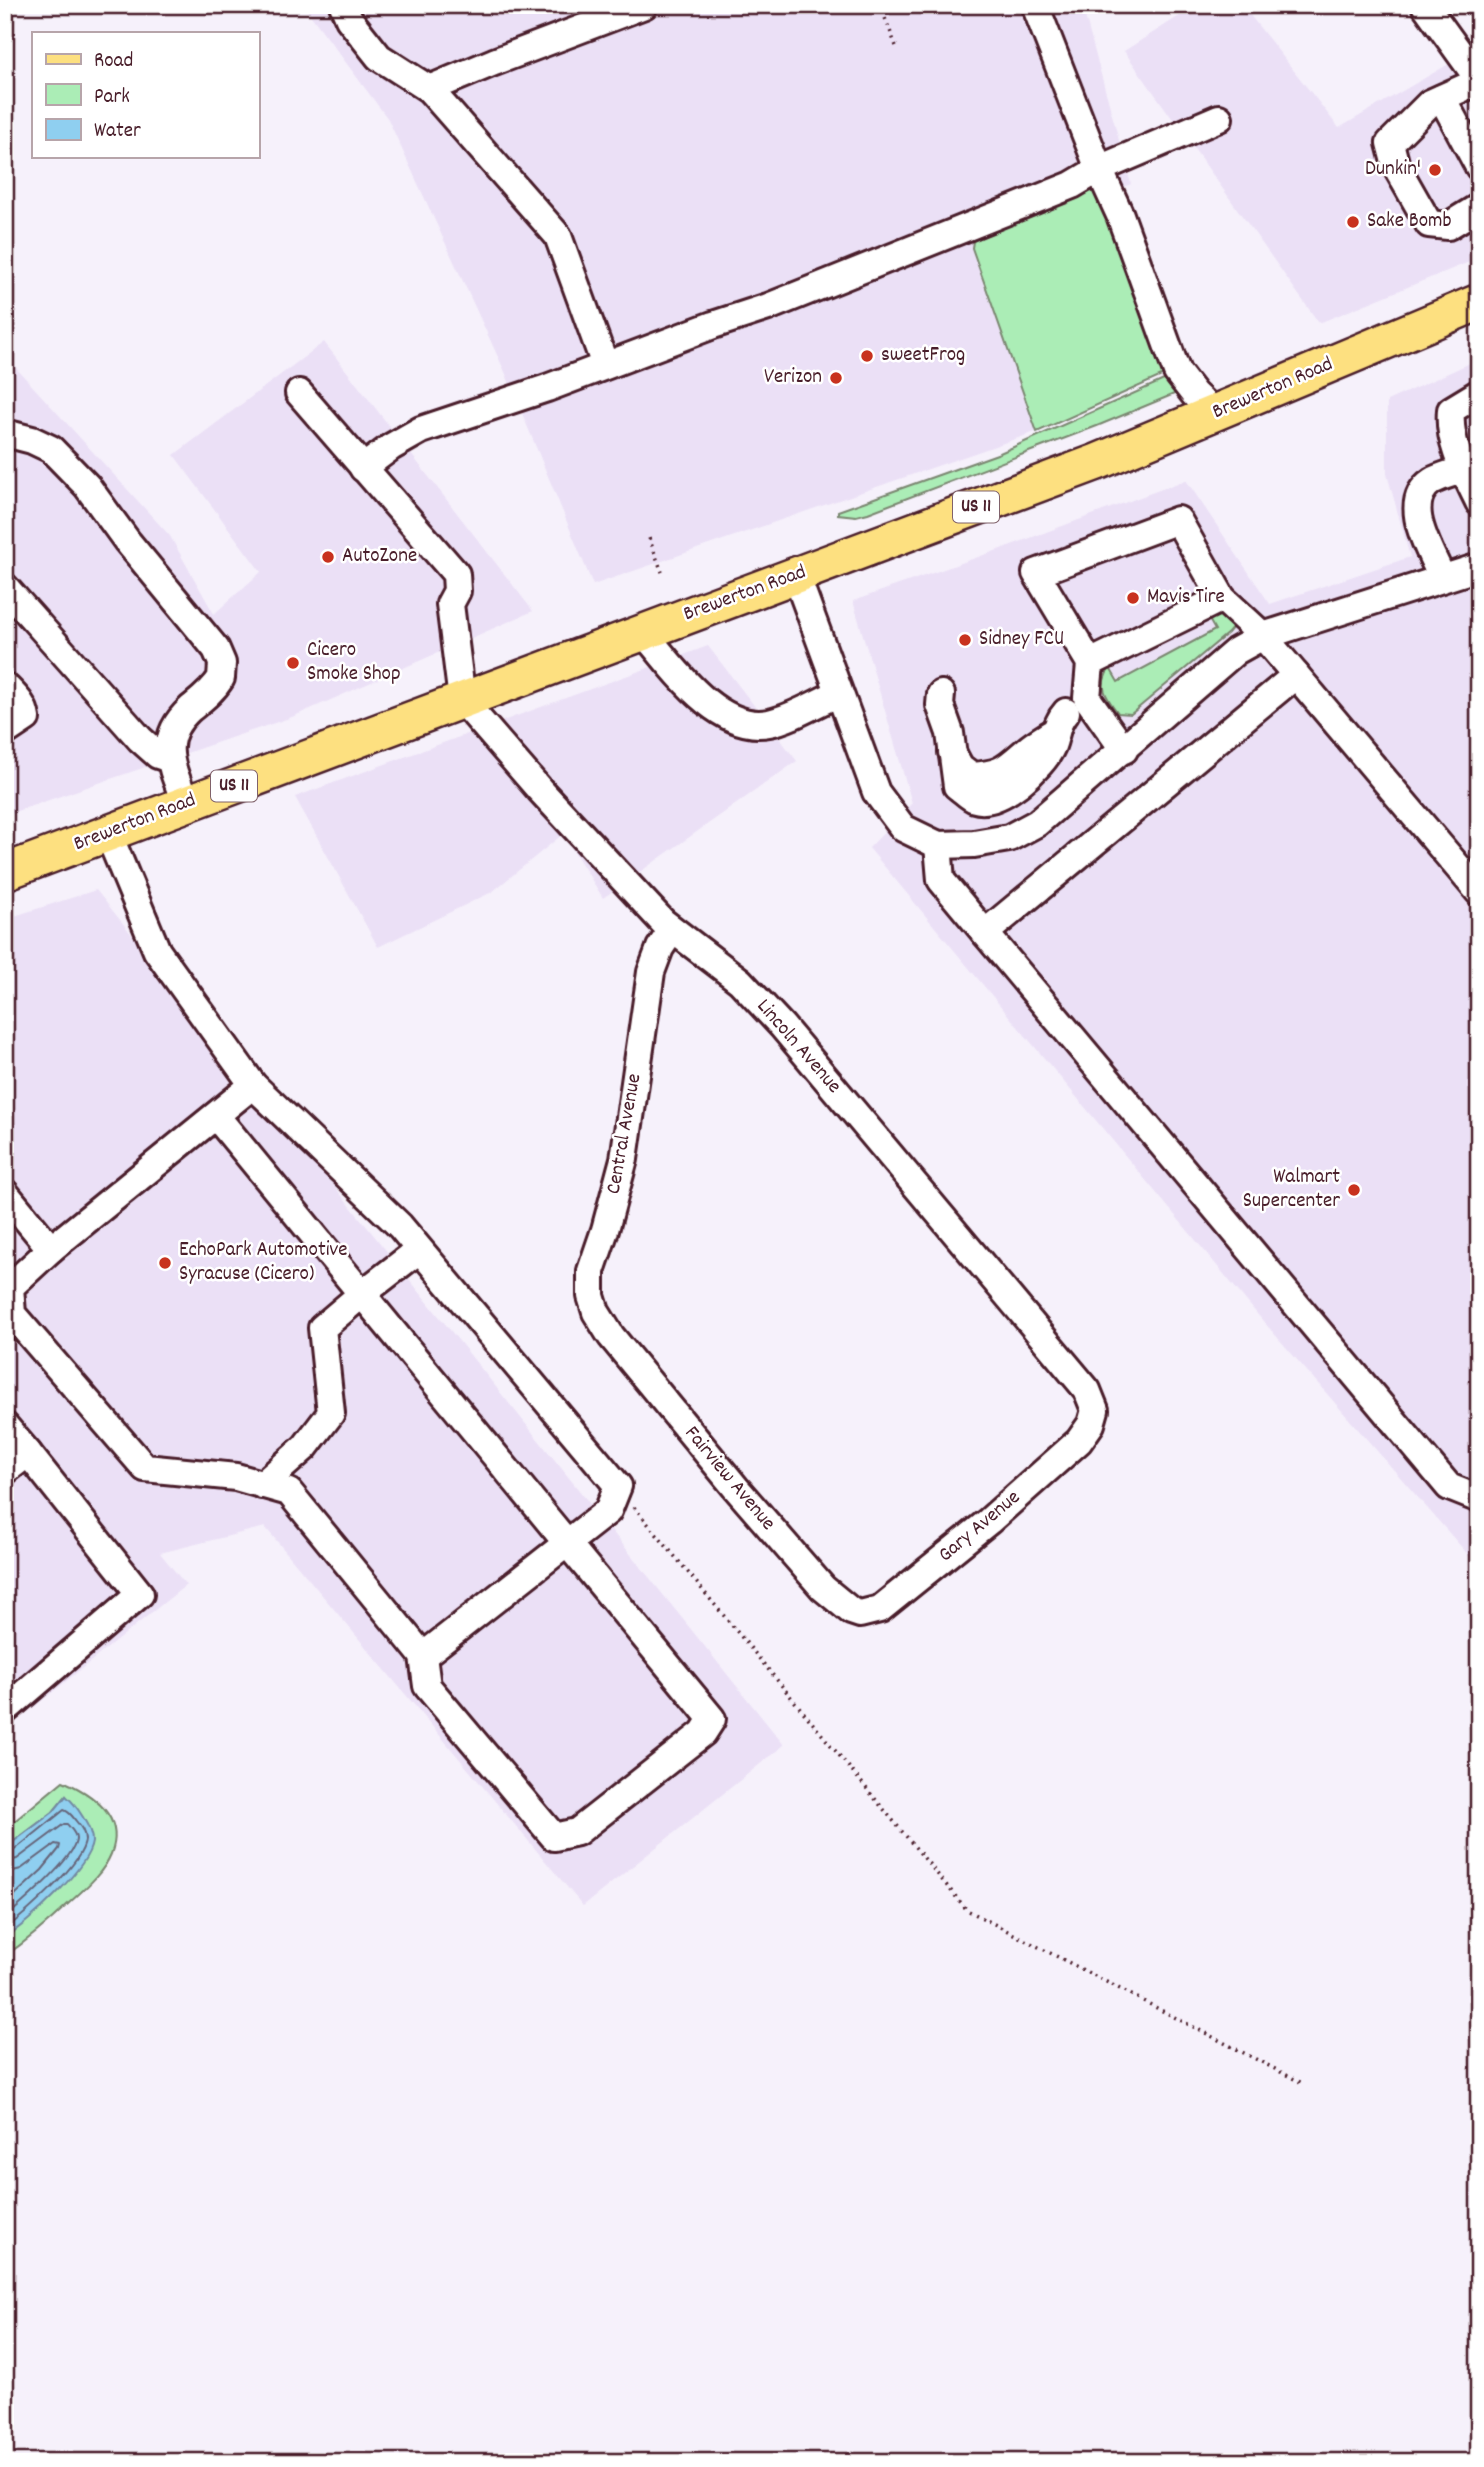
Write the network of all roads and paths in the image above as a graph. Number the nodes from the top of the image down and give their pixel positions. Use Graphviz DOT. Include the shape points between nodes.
graph roads {
  1 [pos="343,5"];
  2 [pos="644,5"];
  3 [pos="880,5"];
  4 [pos="1035,5"];
  5 [pos="1425,5"];
  6 [pos="896,46"];
  7 [pos="1479,80"];
  8 [pos="429,89"];
  9 [pos="1442,98"];
  10 [pos="1219,118"];
  11 [pos="1479,167"];
  12 [pos="1099,169"];
  13 [pos="1479,207"];
  14 [pos="1479,302"];
  15 [pos="605,365"];
  16 [pos="299,393"];
  17 [pos="1479,393"];
  18 [pos="1214,413"];
  19 [pos="5,433"];
  20 [pos="363,468"];
  21 [pos="1464,469"];
  22 [pos="1479,502"];
  23 [pos="649,538"];
  24 [pos="1479,567"];
  25 [pos="662,572"];
  26 [pos="796,575"];
  27 [pos="1442,578"];
  28 [pos="5,587"];
  29 [pos="1222,598"];
  30 [pos="643,632"];
  31 [pos="1263,636"];
  32 [pos="1090,663"];
  33 [pos="1296,675"];
  34 [pos="5,686"];
  35 [pos="839,693"];
  36 [pos="941,694"];
  37 [pos="462,700"];
  38 [pos="1061,722"];
  39 [pos="5,732"];
  40 [pos="1124,750"];
  41 [pos="170,759"];
  42 [pos="186,804"];
  43 [pos="108,833"];
  44 [pos="938,845"];
  45 [pos="9,863"];
  46 [pos="1479,892"];
  47 [pos="673,930"];
  48 [pos="985,933"];
  49 [pos="253,1085"];
  50 [pos="216,1116"];
  51 [pos="5,1193"];
  52 [pos="51,1249"];
  53 [pos="419,1250"];
  54 [pos="362,1294"];
  55 [pos="611,1336"];
  56 [pos="1091,1424"];
  57 [pos="5,1426"];
  58 [pos="28,1453"];
  59 [pos="5,1471"];
  60 [pos="262,1485"];
  61 [pos="618,1486"];
  62 [pos="1479,1499"];
  63 [pos="568,1542"];
  64 [pos="857,1613"];
  65 [pos="424,1656"];
  66 [pos="5,1710"];
  67 [pos="1304,2084"];
  1 -- 8 [label="street" via="379,57"];
  2 -- 8 [label="street"];
  3 -- 6 [label="path"];
  4 -- 12 [label="street"];
  5 -- 7 [label="street"];
  7 -- 9 [label="street"];
  8 -- 15 [label="street" via="558,236"];
  9 -- 11 [label="street"];
  9 -- 13 [label="street" via="1430,103 1390,143 1396,166 1429,224 1448,226"];
  10 -- 12 [label="street"];
  12 -- 15 [label="street" via="1072,185 778,302"];
  12 -- 18 [label="street" via="1177,372"];
  14 -- 18 [label="main road, Brewerton Road / US 11"];
  15 -- 20 [label="street" via="421,430"];
  16 -- 20 [label="street"];
  17 -- 21 [label="street" via="1451,410 1450,427"];
  18 -- 26 [label="main road, Brewerton Road / US 11"];
  19 -- 41 [label="street" via="51,449 87,486 216,649 222,663 221,678 174,728"];
  20 -- 37 [label="street" via="456,574 457,591 450,604"];
  21 -- 22 [label="street"];
  21 -- 27 [label="street" via="1431,482 1417,499 1417,516"];
  23 -- 25 [label="path"];
  24 -- 27 [label="street"];
  26 -- 30 [label="main road, Brewerton Road / US 11"];
  26 -- 35 [label="street"];
  27 -- 31 [label="street"];
  28 -- 41 [label="street" via="140,739"];
  29 -- 31 [label="street"];
  29 -- 32 [label="street"];
  29 -- 32 [label="street" via="1178,520 1036,573"];
  30 -- 35 [label="street" via="699,694 735,720 772,723"];
  30 -- 37 [label="main road, Brewerton Road / US 11"];
  31 -- 33 [label="street"];
  31 -- 40 [label="street" via="1236,651"];
  32 -- 40 [label="street" via="1087,698"];
  33 -- 46 [label="street"];
  33 -- 48 [label="street"];
  34 -- 39 [label="street" via="18,699 26,718"];
  35 -- 44 [label="street" via="876,792 903,828"];
  36 -- 38 [label="street" via="951,750 960,768 972,776 1003,771"];
  37 -- 42 [label="main road, Brewerton Road / US 11"];
  37 -- 47 [label="street, Lincoln Avenue"];
  40 -- 44 [label="street" via="1037,823 1009,838"];
  41 -- 42 [label="street"];
  42 -- 43 [label="main road, Brewerton Road / US 11"];
  43 -- 45 [label="main road, Brewerton Road / US 11"];
  43 -- 49 [label="street" via="157,951"];
  44 -- 48 [label="street" via="941,880"];
  47 -- 55 [label="street, Central Avenue" via="651,972 624,1159 592,1270 591,1296"];
  47 -- 56 [label="street, Lincoln Avenue" via="740,981 782,1026 1087,1390 1095,1410"];
  48 -- 62 [label="street" via="1449,1487"];
  49 -- 50 [label="street"];
  49 -- 53 [label="street" via="400,1226"];
  50 -- 52 [label="street"];
  50 -- 54 [label="street"];
  51 -- 52 [label="street"];
  52 -- 60 [label="street" via="10,1287 12,1314 119,1440 145,1468 236,1477"];
  53 -- 54 [label="street"];
  53 -- 61 [label="street"];
  54 -- 60 [label="street" via="322,1328 331,1413 305,1447"];
  54 -- 63 [label="street"];
  55 -- 64 [label="street, Fairview Avenue" via="822,1588"];
  56 -- 64 [label="street, Gary Avenue" via="1079,1441 989,1521 880,1609"];
  57 -- 58 [label="street"];
  58 -- 59 [label="street"];
  58 -- 66 [label="street" via="140,1594"];
  60 -- 65 [label="street" via="289,1493"];
  61 -- 63 [label="street" via="608,1511"];
  61 -- 67 [label="path" via="967,1910"];
  63 -- 65 [label="street"];
  63 -- 65 [label="street" via="712,1719 703,1733 577,1832 554,1837 427,1686"];
}
